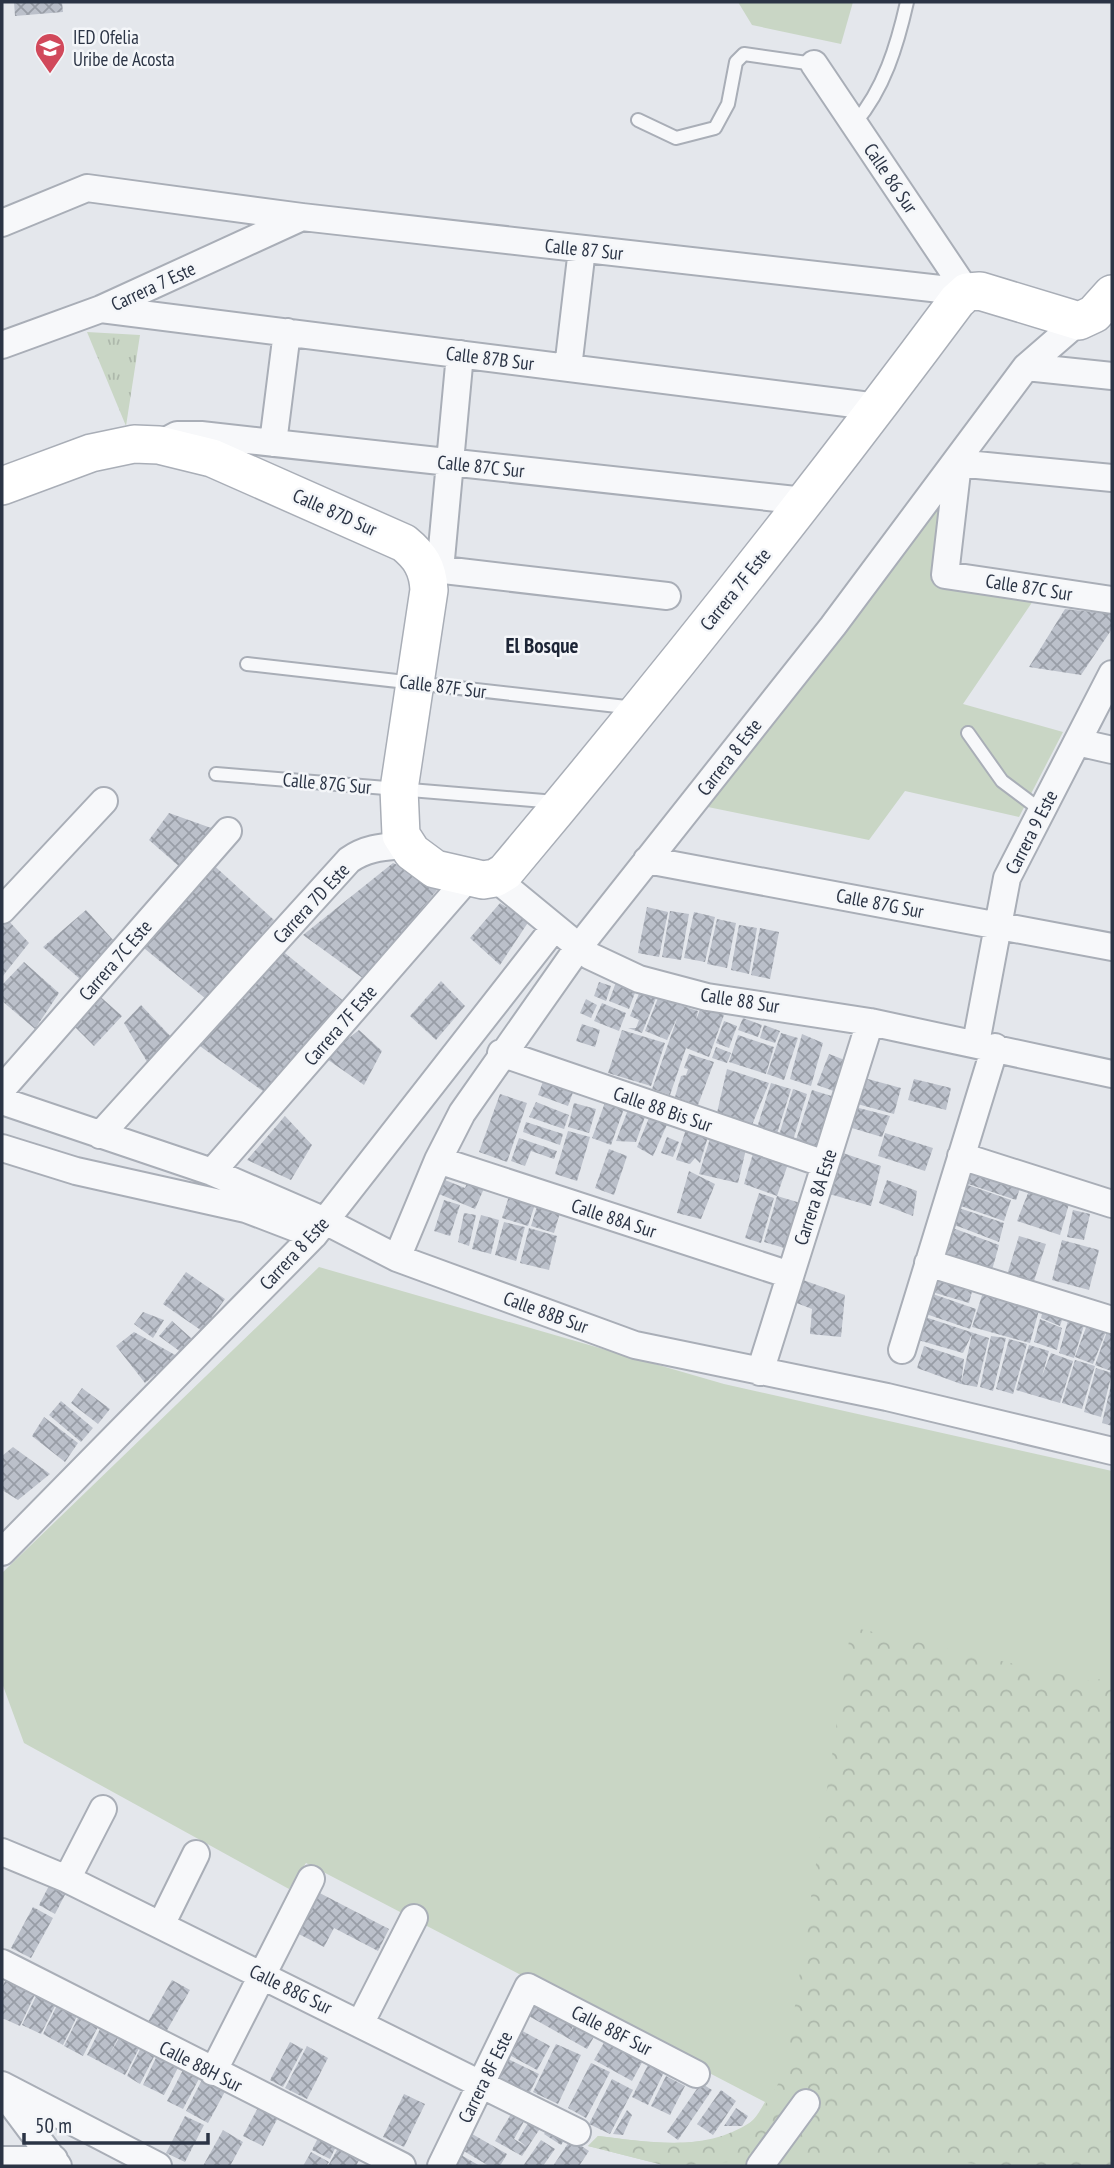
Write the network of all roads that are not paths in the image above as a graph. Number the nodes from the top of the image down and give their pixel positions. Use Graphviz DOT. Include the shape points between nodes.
graph roads {
  1 [pos="907,2"];
  2 [pos="814,64"];
  3 [pos="638,120"];
  4 [pos="855,123"];
  5 [pos="302,217"];
  6 [pos="2,223"];
  7 [pos="582,249"];
  8 [pos="967,292"];
  9 [pos="102,309"];
  10 [pos="1099,310"];
  11 [pos="287,332"];
  12 [pos="2,345"];
  13 [pos="460,354"];
  14 [pos="1026,367"];
  15 [pos="568,368"];
  16 [pos="1112,376"];
  17 [pos="878,407"];
  18 [pos="273,443"];
  19 [pos="159,445"];
  20 [pos="450,462"];
  21 [pos="957,463"];
  22 [pos="1112,478"];
  23 [pos="2,486"];
  24 [pos="806,501"];
  25 [pos="433,569"];
  26 [pos="667,597"];
  27 [pos="1112,600"];
  28 [pos="247,664"];
  29 [pos="1112,674"];
  30 [pos="416,683"];
  31 [pos="639,709"];
  32 [pos="968,733"];
  33 [pos="1077,741"];
  34 [pos="1112,750"];
  35 [pos="216,775"];
  36 [pos="399,789"];
  37 [pos="104,802"];
  38 [pos="563,802"];
  39 [pos="1042,811"];
  40 [pos="228,831"];
  41 [pos="406,845"];
  42 [pos="647,860"];
  43 [pos="482,878"];
  44 [pos="2,910"];
  45 [pos="998,925"];
  46 [pos="554,928"];
  47 [pos="578,947"];
  48 [pos="1112,947"];
  49 [pos="870,1022"];
  50 [pos="985,1045"];
  51 [pos="501,1054"];
  52 [pos="1112,1074"];
  53 [pos="2,1089"];
  54 [pos="2,1101"];
  55 [pos="100,1135"];
  56 [pos="2,1148"];
  57 [pos="961,1156"];
  58 [pos="438,1160"];
  59 [pos="825,1164"];
  60 [pos="212,1172"];
  61 [pos="1112,1204"];
  62 [pos="320,1228"];
  63 [pos="397,1258"];
  64 [pos="929,1262"];
  65 [pos="790,1275"];
  66 [pos="1112,1320"];
  67 [pos="902,1350"];
  68 [pos="760,1371"];
  69 [pos="1112,1451"];
  70 [pos="2,1552"];
  71 [pos="103,1810"];
  72 [pos="2,1852"];
  73 [pos="196,1854"];
  74 [pos="67,1879"];
  75 [pos="311,1879"];
  76 [pos="414,1918"];
  77 [pos="161,1925"];
  78 [pos="2,1964"];
  79 [pos="262,1975"];
  80 [pos="528,1987"];
  81 [pos="360,2024"];
  82 [pos="213,2072"];
  83 [pos="696,2074"];
  84 [pos="481,2084"];
  85 [pos="2,2085"];
  86 [pos="2,2091"];
  87 [pos="806,2103"];
  88 [pos="578,2132"];
  89 [pos="2,2160"];
  90 [pos="56,2163"];
  91 [pos="158,2166"];
  92 [pos="402,2166"];
  93 [pos="442,2166"];
  94 [pos="760,2166"];
  1 -- 4 [label="lane" via="875,100"];
  2 -- 3 [label="lane" via="744,54 736,62 728,104 715,128 676,138"];
  2 -- 4 [label="street, Calle 86 Sur"];
  4 -- 8 [label="street, Calle 86 Sur"];
  5 -- 6 [label="street, Calle 87 Sur" via="87,188"];
  5 -- 7 [label="street, Calle 87 Sur"];
  5 -- 9 [label="street, Carrera 7 Este"];
  7 -- 8 [label="street, Calle 87 Sur"];
  7 -- 15 [label="street"];
  8 -- 10 [label="street, Calle 87 Sur"];
  8 -- 17 [label="street, Carrera 7F Este"];
  9 -- 11 [label="street, Calle 87B Sur"];
  9 -- 12 [label="street, Carrera 7 Este"];
  10 -- 14 [label="street, Carrera 8 Este"];
  11 -- 13 [label="street, Calle 87B Sur"];
  11 -- 18 [label="street"];
  13 -- 15 [label="street, Calle 87B Sur"];
  13 -- 20 [label="street"];
  14 -- 16 [label="street"];
  14 -- 21 [label="street, Carrera 8 Este"];
  15 -- 17 [label="street, Calle 87B Sur"];
  17 -- 24 [label="street, Carrera 7F Este"];
  18 -- 19 [label="street, Calle 87C Sur" via="177,435"];
  18 -- 20 [label="street, Calle 87C Sur"];
  19 -- 23 [label="street, Calle 87D Sur" via="134,444 91,453"];
  19 -- 25 [label="street, Calle 87D Sur" via="212,458 404,542"];
  20 -- 24 [label="street, Calle 87C Sur"];
  20 -- 25 [label="street"];
  21 -- 22 [label="street"];
  21 -- 27 [label="street, Calle 87C Sur" via="945,575"];
  21 -- 42 [label="street, Carrera 8 Este"];
  24 -- 31 [label="street, Carrera 7F Este"];
  25 -- 26 [label="street"];
  25 -- 30 [label="street"];
  28 -- 30 [label="lane, Calle 87F Sur"];
  29 -- 33 [label="street, Carrera 9 Este"];
  30 -- 31 [label="lane, Calle 87F Sur"];
  30 -- 36 [label="street"];
  31 -- 38 [label="street, Carrera 7F Este"];
  32 -- 39 [label="lane" via="1002,781"];
  33 -- 34 [label="street"];
  33 -- 39 [label="street, Carrera 9 Este"];
  35 -- 36 [label="lane, Calle 87G Sur"];
  36 -- 38 [label="lane, Calle 87G Sur"];
  36 -- 41 [label="street" via="399,824"];
  37 -- 44 [label="street"];
  38 -- 43 [label="street, Carrera 7F Este" via="505,872"];
  39 -- 45 [label="street, Carrera 9 Este" via="1006,878"];
  40 -- 53 [label="street, Carrera 7C Este"];
  41 -- 43 [label="street, Calle 88 Sur" via="435,869"];
  41 -- 55 [label="street, Carrera 7D Este" via="375,848 349,860"];
  42 -- 45 [label="street, Calle 87G Sur"];
  42 -- 47 [label="street, Carrera 8 Este"];
  43 -- 46 [label="street, Calle 88 Sur"];
  43 -- 60 [label="street, Carrera 7F Este"];
  45 -- 48 [label="street, Calle 87G Sur"];
  45 -- 50 [label="street, Carrera 9 Este"];
  46 -- 47 [label="street, Calle 88 Sur"];
  46 -- 62 [label="street, Carrera 8 Este"];
  47 -- 49 [label="street, Calle 88 Sur" via="639,979 694,994"];
  47 -- 51 [label="street, Carrera 8 Este"];
  49 -- 50 [label="street, Calle 88 Sur"];
  49 -- 59 [label="street, Carrera 8A Este"];
  50 -- 52 [label="street, Calle 88 Sur"];
  50 -- 57 [label="street, Carrera 9 Este"];
  51 -- 58 [label="street, Carrera 8 Este"];
  51 -- 59 [label="street, Calle 88 Bis Sur"];
  54 -- 55 [label="street, Calle 88B Sur"];
  55 -- 60 [label="street, Calle 88B Sur"];
  56 -- 62 [label="street, Calle 88B Sur" via="76,1171"];
  57 -- 61 [label="street"];
  57 -- 64 [label="street, Carrera 9 Este"];
  58 -- 63 [label="street, Carrera 8 Este"];
  58 -- 65 [label="street, Calle 88A Sur"];
  59 -- 65 [label="street, Carrera 8A Este"];
  60 -- 62 [label="street, Calle 88B Sur"];
  62 -- 63 [label="street, Calle 88B Sur"];
  62 -- 70 [label="street, Carrera 8 Este"];
  63 -- 68 [label="street, Calle 88B Sur" via="635,1345"];
  64 -- 66 [label="street"];
  64 -- 67 [label="street, Carrera 9 Este"];
  65 -- 68 [label="street, Carrera 8A Este"];
  68 -- 69 [label="street, Calle 88B Sur"];
  71 -- 74 [label="street"];
  72 -- 74 [label="street, Calle 88G Sur"];
  73 -- 77 [label="street"];
  74 -- 77 [label="street, Calle 88G Sur"];
  75 -- 79 [label="street"];
  76 -- 81 [label="street"];
  77 -- 79 [label="street, Calle 88G Sur"];
  78 -- 82 [label="street, Calle 88H Sur"];
  79 -- 81 [label="street, Calle 88G Sur"];
  79 -- 82 [label="street"];
  80 -- 83 [label="street, Calle 88F Sur"];
  80 -- 84 [label="street, Carrera 8F Este"];
  81 -- 84 [label="street, Calle 88G Sur"];
  82 -- 92 [label="street, Calle 88H Sur"];
  84 -- 88 [label="street, Calle 88G Sur"];
  84 -- 93 [label="street, Carrera 8F Este"];
  85 -- 91 [label="street"];
  86 -- 90 [label="street"];
  87 -- 94 [label="street"];
  89 -- 90 [label="street"];
}
